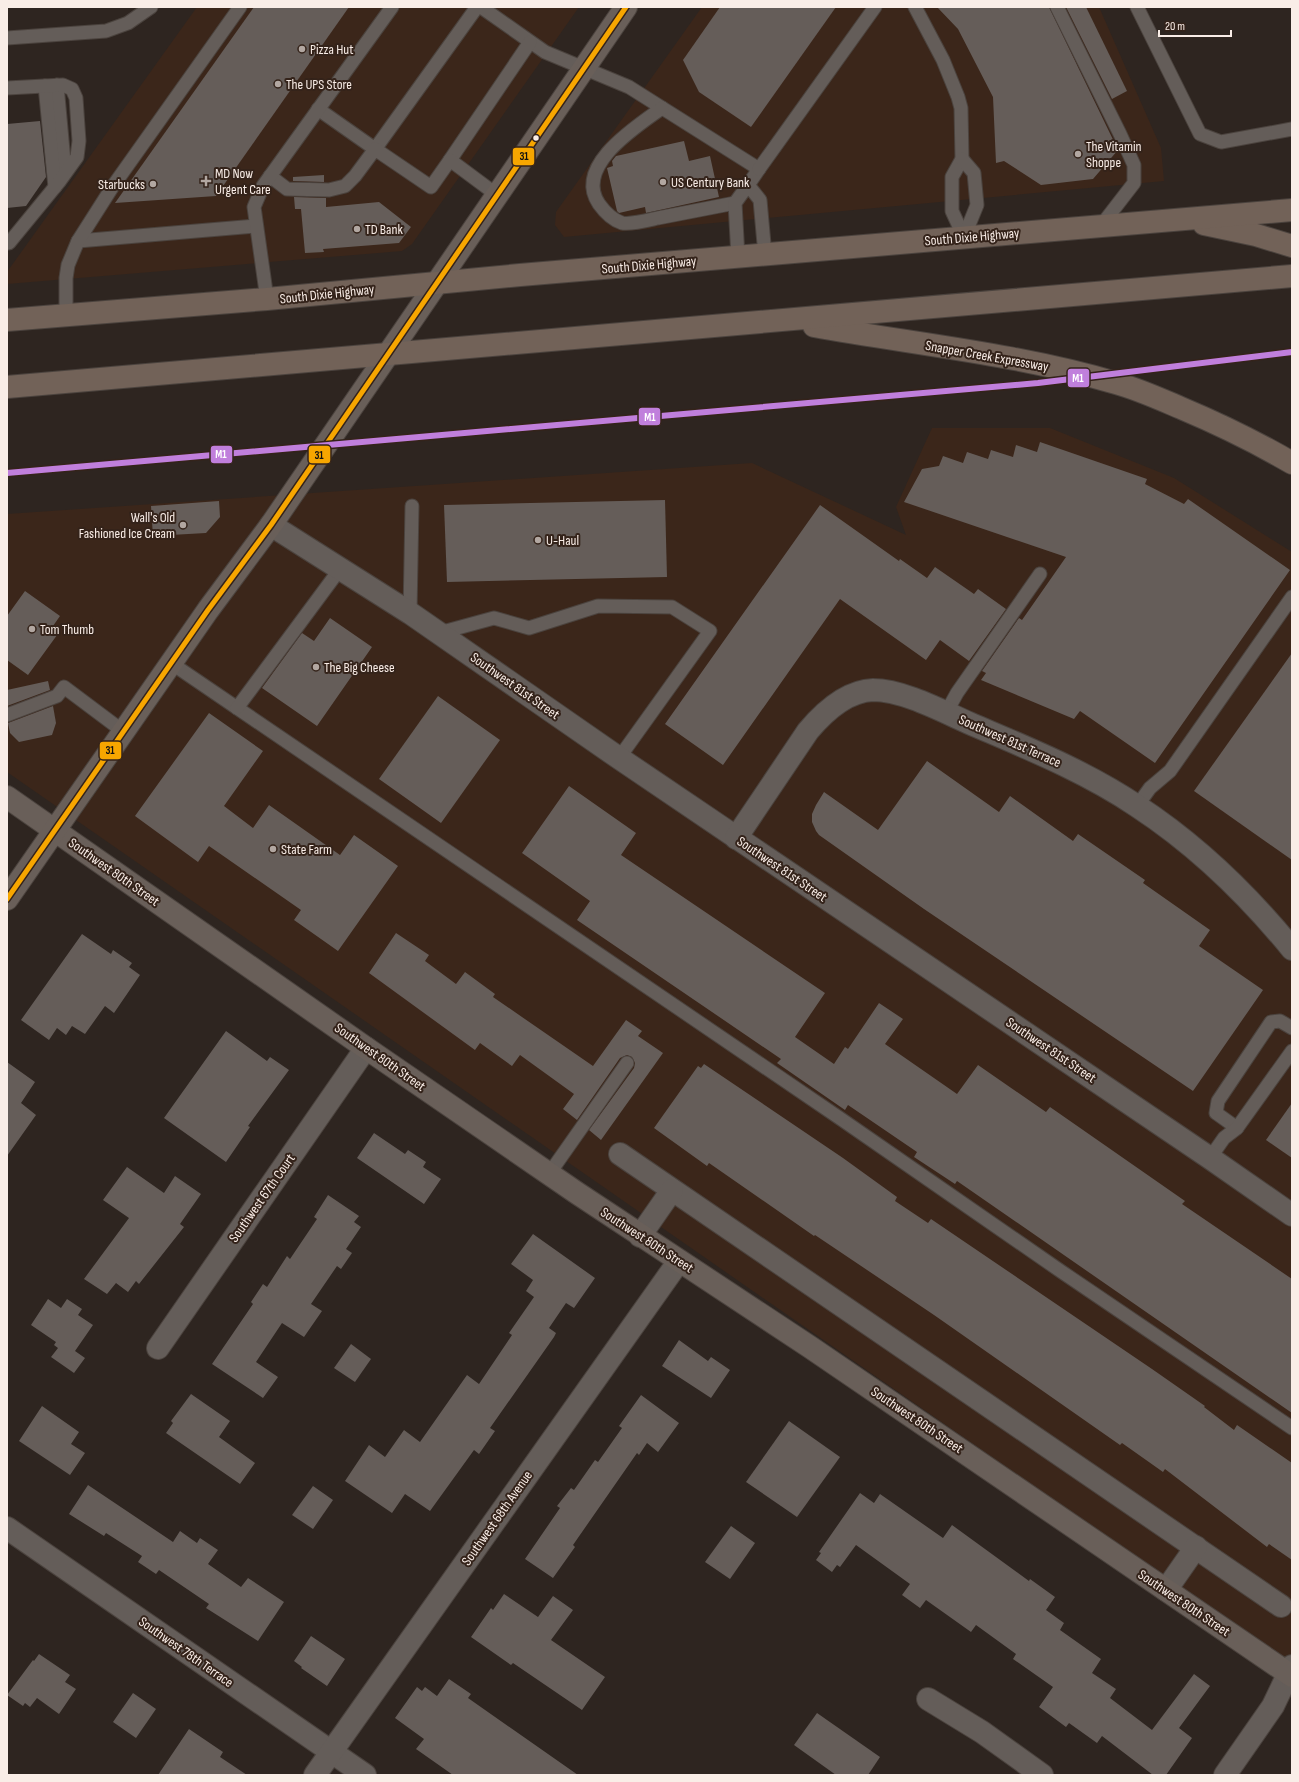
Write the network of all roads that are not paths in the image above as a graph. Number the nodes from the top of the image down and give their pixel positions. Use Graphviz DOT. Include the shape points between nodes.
graph roads {
  1 [pos="151,7"];
  2 [pos="240,7"];
  3 [pos="392,7"];
  4 [pos="476,7"];
  5 [pos="481,7"];
  6 [pos="626,7"];
  7 [pos="875,7"];
  8 [pos="915,7"];
  9 [pos="1057,7"];
  10 [pos="1137,7"];
  11 [pos="7,38"];
  12 [pos="530,42"];
  13 [pos="584,68"];
  14 [pos="51,86"];
  15 [pos="7,88"];
  16 [pos="662,108"];
  17 [pos="318,109"];
  18 [pos="1292,129"];
  19 [pos="375,149"];
  20 [pos="962,159"];
  21 [pos="450,160"];
  22 [pos="759,169"];
  23 [pos="65,173"];
  24 [pos="270,176"];
  25 [pos="748,185"];
  26 [pos="55,187"];
  27 [pos="497,195"];
  28 [pos="735,203"];
  29 [pos="1292,210"];
  30 [pos="1181,219"];
  31 [pos="256,226"];
  32 [pos="1100,227"];
  33 [pos="964,237"];
  34 [pos="78,240"];
  35 [pos="8,243"];
  36 [pos="1292,246"];
  37 [pos="765,255"];
  38 [pos="738,257"];
  39 [pos="1292,276"];
  40 [pos="438,283"];
  41 [pos="268,299"];
  42 [pos="66,314"];
  43 [pos="7,320"];
  44 [pos="785,321"];
  45 [pos="389,353"];
  46 [pos="7,387"];
  47 [pos="1292,463"];
  48 [pos="412,506"];
  49 [pos="271,525"];
  50 [pos="340,568"];
  51 [pos="1040,574"];
  52 [pos="1292,597"];
  53 [pos="410,613"];
  54 [pos="439,633"];
  55 [pos="171,663"];
  56 [pos="237,708"];
  57 [pos="946,713"];
  58 [pos="7,715"];
  59 [pos="124,732"];
  60 [pos="619,758"];
  61 [pos="7,797"];
  62 [pos="1138,806"];
  63 [pos="55,831"];
  64 [pos="736,838"];
  65 [pos="7,899"];
  66 [pos="1292,949"];
  67 [pos="1292,1028"];
  68 [pos="366,1048"];
  69 [pos="1292,1051"];
  70 [pos="627,1063"];
  71 [pos="1236,1128"];
  72 [pos="620,1154"];
  73 [pos="1210,1158"];
  74 [pos="549,1174"];
  75 [pos="672,1190"];
  76 [pos="1292,1215"];
  77 [pos="640,1236"];
  78 [pos="679,1261"];
  79 [pos="158,1348"];
  80 [pos="1292,1428"];
  81 [pos="7,1528"];
  82 [pos="1196,1548"];
  83 [pos="1166,1590"];
  84 [pos="1281,1606"];
  85 [pos="1290,1672"];
  86 [pos="928,1699"];
  87 [pos="331,1752"];
  88 [pos="315,1775"];
  89 [pos="365,1775"];
  90 [pos="1042,1775"];
  91 [pos="1225,1775"];
  1 -- 11 [label="lane" via="128,23 106,31"];
  2 -- 34 [label="lane" via="113,186"];
  3 -- 17 [label="lane"];
  4 -- 19 [label="lane"];
  5 -- 12 [label="lane"];
  6 -- 13 [label="street"];
  7 -- 22 [label="lane"];
  8 -- 20 [label="lane" via="943,60 958,97 961,108"];
  9 -- 32 [label="lane" via="1134,165 1134,183"];
  10 -- 18 [label="lane" via="1200,134 1221,142"];
  12 -- 13 [label="lane" via="545,52"];
  12 -- 21 [label="lane"];
  13 -- 16 [label="lane" via="629,87"];
  13 -- 27 [label="street"];
  14 -- 15 [label="lane"];
  14 -- 23 [label="lane"];
  14 -- 23 [label="lane" via="63,85 72,89 76,98 79,141 77,157"];
  14 -- 26 [label="lane"];
  16 -- 22 [label="lane"];
  16 -- 28 [label="lane" via="623,135 599,164 592,186 595,199 602,210 623,223 640,222"];
  17 -- 19 [label="lane"];
  17 -- 24 [label="lane"];
  19 -- 21 [label="lane" via="431,187"];
  19 -- 24 [label="lane" via="345,186 329,190 287,189"];
  20 -- 33 [label="lane" via="952,177 952,211"];
  20 -- 33 [label="lane" via="974,173 977,205"];
  21 -- 27 [label="lane"];
  22 -- 25 [label="lane"];
  23 -- 26 [label="lane"];
  24 -- 31 [label="lane" via="254,207"];
  25 -- 28 [label="lane"];
  25 -- 37 [label="lane" via="760,200"];
  26 -- 35 [label="lane"];
  27 -- 40 [label="street"];
  28 -- 38 [label="lane"];
  29 -- 30 [label="highway, South Dixie Highway"];
  30 -- 32 [label="highway, South Dixie Highway"];
  30 -- 36 [label="highway" via="1256,235"];
  31 -- 34 [label="lane"];
  31 -- 41 [label="lane"];
  32 -- 33 [label="highway, South Dixie Highway"];
  33 -- 37 [label="highway, South Dixie Highway"];
  34 -- 42 [label="lane" via="68,265"];
  37 -- 38 [label="highway, South Dixie Highway"];
  38 -- 40 [label="highway, South Dixie Highway"];
  39 -- 44 [label="highway"];
  40 -- 41 [label="highway, South Dixie Highway"];
  40 -- 45 [label="street"];
  41 -- 42 [label="highway, South Dixie Highway"];
  42 -- 43 [label="highway, South Dixie Highway"];
  44 -- 45 [label="highway"];
  44 -- 47 [label="highway, Snapper Creek Expressway" via="1001,356 1117,383 1203,417"];
  45 -- 46 [label="highway"];
  45 -- 49 [label="street"];
  48 -- 53 [label="lane"];
  49 -- 50 [label="street, Southwest 81st Street"];
  49 -- 55 [label="street"];
  50 -- 53 [label="street, Southwest 81st Street"];
  50 -- 56 [label="lane"];
  51 -- 57 [label="lane" via="957,693"];
  52 -- 62 [label="lane" via="1170,771 1150,788"];
  53 -- 54 [label="street, Southwest 81st Street"];
  54 -- 60 [label="street, Southwest 81st Street"];
  54 -- 60 [label="lane" via="494,618 529,628 598,606 672,607 710,631"];
  55 -- 56 [label="lane"];
  55 -- 59 [label="street"];
  56 -- 80 [label="lane"];
  57 -- 62 [label="street, Southwest 81st Terrace" via="1055,760"];
  57 -- 64 [label="street, Southwest 81st Terrace" via="894,693 872,690 852,695 820,717 808,731"];
  58 -- 59 [label="lane" via="57,696 64,687"];
  59 -- 63 [label="street"];
  60 -- 64 [label="street, Southwest 81st Street"];
  61 -- 63 [label="street, Southwest 80th Street"];
  62 -- 66 [label="street, Southwest 81st Terrace" via="1208,861 1256,908"];
  63 -- 65 [label="street"];
  63 -- 68 [label="street, Southwest 80th Street"];
  64 -- 73 [label="street, Southwest 81st Street"];
  67 -- 71 [label="lane" via="1280,1020 1271,1022 1218,1101 1216,1113"];
  68 -- 74 [label="street, Southwest 80th Street"];
  68 -- 79 [label="street, Southwest 67th Court"];
  69 -- 71 [label="lane"];
  70 -- 74 [label="lane"];
  71 -- 73 [label="lane" via="1224,1138"];
  72 -- 75 [label="street"];
  73 -- 76 [label="street, Southwest 81st Street"];
  74 -- 77 [label="street, Southwest 80th Street"];
  75 -- 77 [label="street"];
  75 -- 82 [label="street"];
  77 -- 78 [label="street, Southwest 80th Street"];
  78 -- 83 [label="street, Southwest 80th Street" via="810,1347"];
  78 -- 87 [label="street, Southwest 68th Avenue"];
  81 -- 87 [label="street, Southwest 78th Terrace"];
  82 -- 83 [label="street"];
  82 -- 84 [label="street"];
  83 -- 85 [label="street, Southwest 80th Street"];
  85 -- 91 [label="street" via="1273,1706"];
  86 -- 90 [label="street" via="982,1732"];
  87 -- 88 [label="street, Southwest 68th Avenue"];
  87 -- 89 [label="street, Southwest 78th Terrace"];
}
